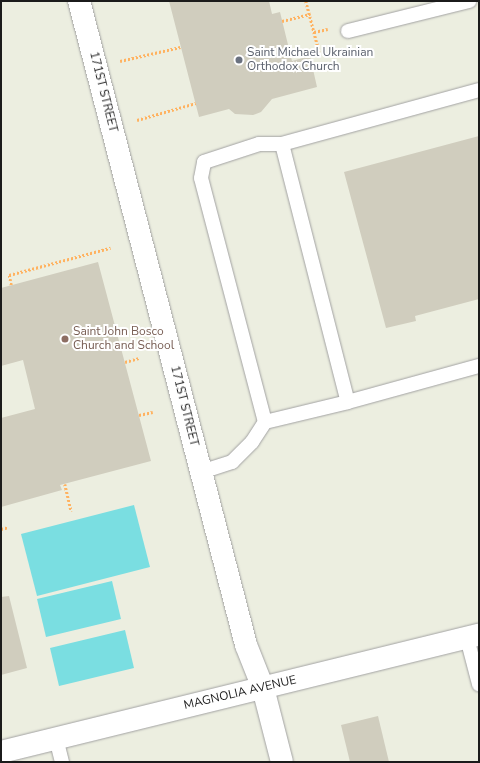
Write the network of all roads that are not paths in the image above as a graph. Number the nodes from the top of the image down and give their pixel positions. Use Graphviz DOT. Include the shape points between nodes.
graph roads {
  1 [pos="79,1"];
  2 [pos="468,1"];
  3 [pos="348,31"];
  4 [pos="479,90"];
  5 [pos="282,144"];
  6 [pos="479,366"];
  7 [pos="348,402"];
  8 [pos="265,422"];
  9 [pos="201,472"];
  10 [pos="473,637"];
  11 [pos="479,684"];
  12 [pos="263,688"];
  13 [pos="56,738"];
  14 [pos="1,752"];
  15 [pos="62,762"];
  16 [pos="282,762"];
  1 -- 9 [label="street, 171ST STREET"];
  2 -- 3 [label="lane"];
  4 -- 5 [label="lane"];
  5 -- 7 [label="lane"];
  5 -- 8 [label="lane" via="259,144 204,162 201,178"];
  6 -- 7 [label="lane"];
  7 -- 8 [label="lane"];
  8 -- 9 [label="lane" via="252,442 232,462"];
  9 -- 12 [label="street, 171ST STREET" via="246,645"];
  10 -- 11 [label="lane"];
  10 -- 12 [label="street, MAGNOLIA AVENUE"];
  12 -- 13 [label="street, MAGNOLIA AVENUE"];
  12 -- 16 [label="street, 171ST STREET"];
  13 -- 14 [label="street, MAGNOLIA AVENUE"];
  13 -- 15 [label="lane"];
}
